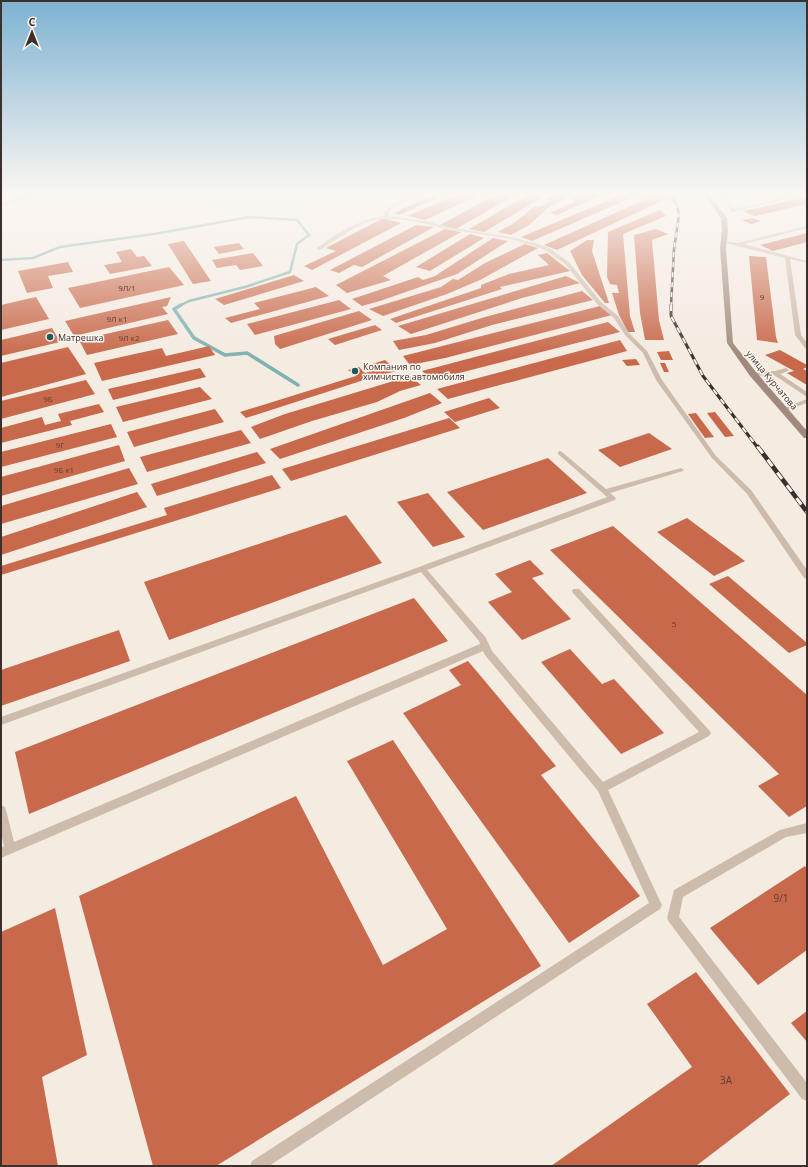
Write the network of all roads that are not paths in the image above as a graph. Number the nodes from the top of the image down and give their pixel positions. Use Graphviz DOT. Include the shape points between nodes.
graph roads {
  1 [pos="548,249"];
  2 [pos="724,249"];
  3 [pos="757,249"];
  4 [pos="787,258"];
  5 [pos="807,262"];
  6 [pos="806,344"];
  7 [pos="786,370"];
  8 [pos="775,373"];
  9 [pos="753,374"];
  10 [pos="807,395"];
  11 [pos="807,401"];
  12 [pos="784,409"];
  13 [pos="807,436"];
  14 [pos="560,453"];
  15 [pos="681,470"];
  16 [pos="605,492"];
  17 [pos="422,569"];
  18 [pos="807,576"];
  19 [pos="576,591"];
  20 [pos="485,646"];
  21 [pos="1,721"];
  22 [pos="602,788"];
  23 [pos="1,810"];
  24 [pos="807,828"];
  25 [pos="6,851"];
  26 [pos="807,1094"];
  27 [pos="257,1166"];
  1 -- 18 [label="lane" via="567,263 644,352 659,380 712,453 749,492"];
  2 -- 9 [label="main road, улица Курчатова" via="730,343"];
  3 -- 4 [label="lane"];
  4 -- 5 [label="lane"];
  4 -- 6 [label="lane" via="798,335"];
  7 -- 8 [label="lane"];
  8 -- 9 [label="lane"];
  8 -- 10 [label="lane"];
  9 -- 12 [label="main road, улица Курчатова"];
  11 -- 12 [label="lane"];
  12 -- 13 [label="main road, улица Курчатова"];
  14 -- 16 [label="lane"];
  15 -- 16 [label="lane"];
  16 -- 17 [label="lane" via="612,498"];
  17 -- 20 [label="lane" via="483,640"];
  17 -- 21 [label="lane"];
  19 -- 22 [label="lane" via="706,733"];
  20 -- 22 [label="lane" via="488,653"];
  20 -- 25 [label="lane"];
  22 -- 27 [label="lane" via="656,905"];
  23 -- 25 [label="lane"];
  24 -- 26 [label="lane" via="784,834 678,894 673,918"];
}
